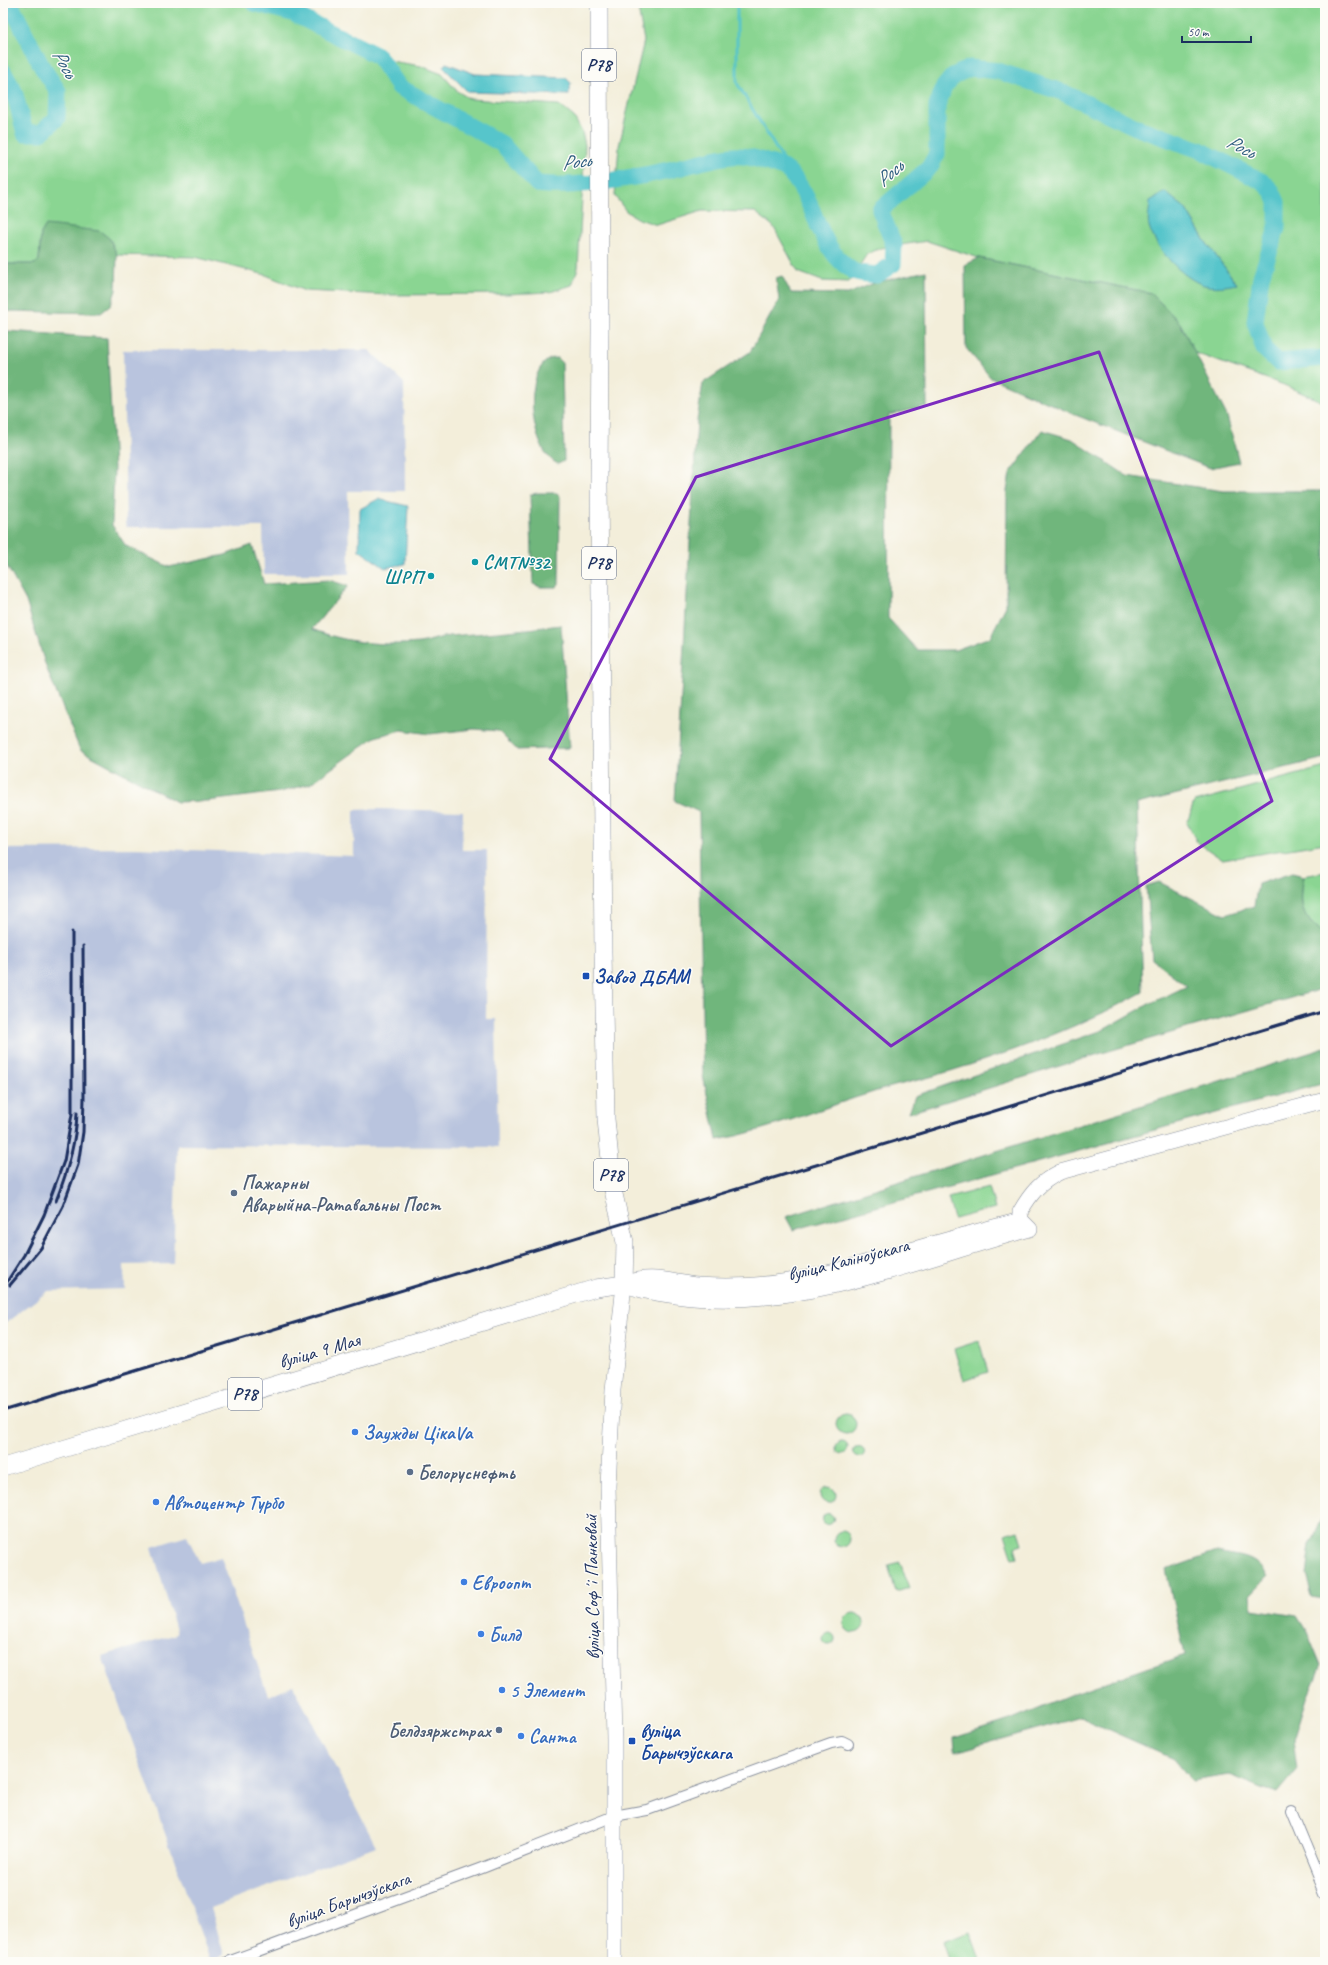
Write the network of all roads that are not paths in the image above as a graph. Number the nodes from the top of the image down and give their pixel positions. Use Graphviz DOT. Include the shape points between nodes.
graph roads {
  1 [pos="599,3"];
  2 [pos="1325,1100"];
  3 [pos="624,1284"];
  4 [pos="3,1467"];
  5 [pos="848,1744"];
  6 [pos="1291,1810"];
  7 [pos="614,1816"];
  8 [pos="1325,1892"];
  9 [pos="228,1962"];
  10 [pos="614,1962"];
  1 -- 3 [label="main road, Р78" via="602,952 606,1111 613,1190 625,1242"];
  2 -- 3 [label="street, вуліца Каліноўскага" via="1060,1172 1045,1180 1031,1194 1020,1212 1026,1224 828,1288 745,1300 695,1299 637,1290"];
  3 -- 4 [label="main road, вуліца 9 Мая / Р78" via="596,1288"];
  3 -- 7 [label="street, вуліца Софʼі Панковай" via="612,1390 608,1486"];
  5 -- 7 [label="street" via="842,1741 831,1743 646,1810"];
  6 -- 8 [label="street"];
  7 -- 9 [label="street, вуліца Барычэўскага"];
  7 -- 10 [label="street, вуліца Софʼі Панковай"];
}
